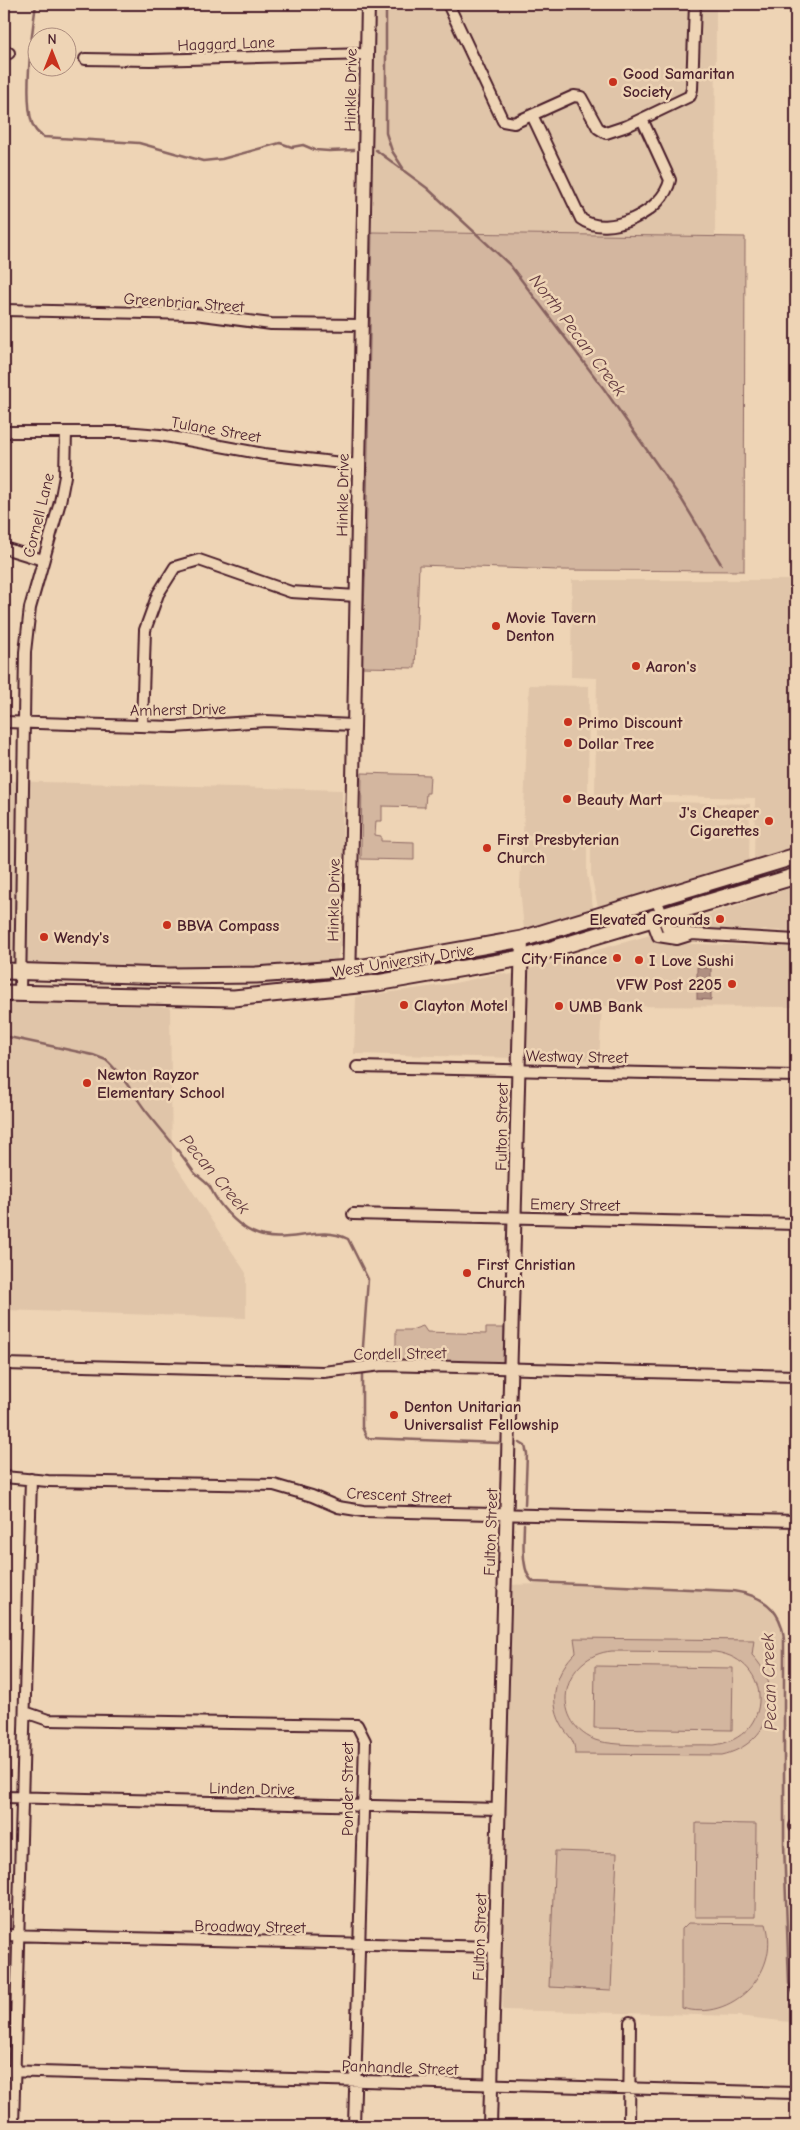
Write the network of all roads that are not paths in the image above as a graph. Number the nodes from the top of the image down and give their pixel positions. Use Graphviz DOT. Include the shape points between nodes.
graph roads {
  1 [pos="368,4"];
  2 [pos="448,4"];
  3 [pos="695,4"];
  4 [pos="367,54"];
  5 [pos="85,59"];
  6 [pos="532,115"];
  7 [pos="642,119"];
  8 [pos="4,310"];
  9 [pos="362,325"];
  10 [pos="4,432"];
  11 [pos="66,432"];
  12 [pos="359,465"];
  13 [pos="4,548"];
  14 [pos="43,560"];
  15 [pos="357,596"];
  16 [pos="4,722"];
  17 [pos="23,722"];
  18 [pos="354,725"];
  19 [pos="142,726"];
  20 [pos="796,856"];
  21 [pos="796,876"];
  22 [pos="656,899"];
  23 [pos="657,918"];
  24 [pos="522,939"];
  25 [pos="796,940"];
  26 [pos="522,958"];
  27 [pos="349,968"];
  28 [pos="4,971"];
  29 [pos="20,972"];
  30 [pos="349,987"];
  31 [pos="4,994"];
  32 [pos="20,994"];
  33 [pos="357,1067"];
  34 [pos="519,1069"];
  35 [pos="796,1076"];
  36 [pos="353,1214"];
  37 [pos="515,1218"];
  38 [pos="796,1224"];
  39 [pos="4,1364"];
  40 [pos="511,1369"];
  41 [pos="796,1376"];
  42 [pos="4,1477"];
  43 [pos="31,1479"];
  44 [pos="507,1514"];
  45 [pos="796,1521"];
  46 [pos="25,1712"];
  47 [pos="4,1797"];
  48 [pos="22,1798"];
  49 [pos="363,1806"];
  50 [pos="499,1809"];
  51 [pos="4,1935"];
  52 [pos="18,1935"];
  53 [pos="359,1944"];
  54 [pos="495,1947"];
  55 [pos="630,2022"];
  56 [pos="9,2071"];
  57 [pos="355,2081"];
  58 [pos="491,2085"];
  59 [pos="630,2089"];
  60 [pos="796,2093"];
  61 [pos="13,2126"];
  62 [pos="354,2126"];
  63 [pos="490,2126"];
  64 [pos="629,2126"];
  1 -- 4 [label="street, Hinkle Drive"];
  2 -- 6 [label="street" via="504,121 514,123"];
  3 -- 7 [label="street" via="690,96"];
  4 -- 5 [label="street, Haggard Lane"];
  4 -- 9 [label="street, Hinkle Drive"];
  6 -- 7 [label="street" via="574,96 581,97 598,128 606,133"];
  6 -- 7 [label="street" via="581,219 607,226 637,218 668,190 670,180"];
  8 -- 9 [label="street, Greenbriar Street" via="195,314 271,324"];
  9 -- 12 [label="street, Hinkle Drive"];
  10 -- 11 [label="street, Tulane Street"];
  11 -- 12 [label="street, Tulane Street" via="160,434 264,454"];
  11 -- 14 [label="street, Cornell Lane" via="65,476"];
  12 -- 15 [label="street, Hinkle Drive"];
  13 -- 14 [label="street"];
  14 -- 17 [label="street, Cornell Lane" via="30,608"];
  15 -- 18 [label="street, Hinkle Drive"];
  15 -- 19 [label="street" via="291,592 199,560 176,567 158,594 145,630"];
  16 -- 17 [label="street, Amherst Drive"];
  17 -- 19 [label="street, Amherst Drive"];
  17 -- 29 [label="street, Cornell Lane"];
  18 -- 19 [label="street, Amherst Drive" via="266,721 205,726"];
  18 -- 27 [label="street, Hinkle Drive"];
  20 -- 22 [label="main road, West University Drive"];
  21 -- 23 [label="main road, West University Drive"];
  22 -- 23 [label="street"];
  22 -- 24 [label="main road, West University Drive"];
  23 -- 25 [label="street" via="658,936 663,938 677,939 691,934"];
  23 -- 26 [label="main road, West University Drive"];
  24 -- 26 [label="street, Fulton Street"];
  24 -- 27 [label="main road, West University Drive"];
  26 -- 30 [label="main road, West University Drive"];
  26 -- 34 [label="street, Fulton Street"];
  27 -- 29 [label="main road, West University Drive" via="169,976"];
  27 -- 30 [label="street, Hinkle Drive"];
  28 -- 29 [label="main road, West University Drive"];
  29 -- 32 [label="street, Cornell Lane"];
  30 -- 32 [label="main road, West University Drive" via="234,998"];
  31 -- 32 [label="main road, West University Drive"];
  33 -- 34 [label="street, Westway Street"];
  34 -- 35 [label="street, Westway Street"];
  34 -- 37 [label="street, Fulton Street"];
  36 -- 37 [label="street, Emery Street"];
  37 -- 38 [label="street, Emery Street"];
  37 -- 40 [label="street, Fulton Street"];
  39 -- 40 [label="street, Cordell Street" via="323,1372 382,1365"];
  40 -- 41 [label="street, Cordell Street"];
  40 -- 44 [label="street, Fulton Street"];
  42 -- 43 [label="street, Crescent Street"];
  43 -- 44 [label="street, Crescent Street" via="274,1485 350,1510"];
  43 -- 46 [label="street"];
  44 -- 45 [label="street, Crescent Street"];
  44 -- 50 [label="street, Fulton Street"];
  46 -- 48 [label="street"];
  46 -- 49 [label="street, Ponder Street" via="48,1720 357,1725 365,1741"];
  47 -- 48 [label="street, Linden Drive"];
  48 -- 49 [label="street, Linden Drive"];
  48 -- 52 [label="street"];
  49 -- 50 [label="street, Linden Drive"];
  49 -- 53 [label="street, Ponder Street"];
  50 -- 54 [label="street, Fulton Street"];
  51 -- 52 [label="street, Broadway Street"];
  52 -- 53 [label="street, Broadway Street"];
  52 -- 56 [label="street"];
  53 -- 54 [label="street, Broadway Street"];
  53 -- 57 [label="street, Ponder Street"];
  54 -- 58 [label="street, Fulton Street"];
  55 -- 59 [label="street"];
  56 -- 57 [label="street, Panhandle Street"];
  56 -- 61 [label="street"];
  57 -- 58 [label="street, Panhandle Street"];
  57 -- 62 [label="street, Ponder Street"];
  58 -- 59 [label="street, Panhandle Street"];
  58 -- 63 [label="street, Fulton Street"];
  59 -- 60 [label="street, Panhandle Street"];
  59 -- 64 [label="street"];
}
